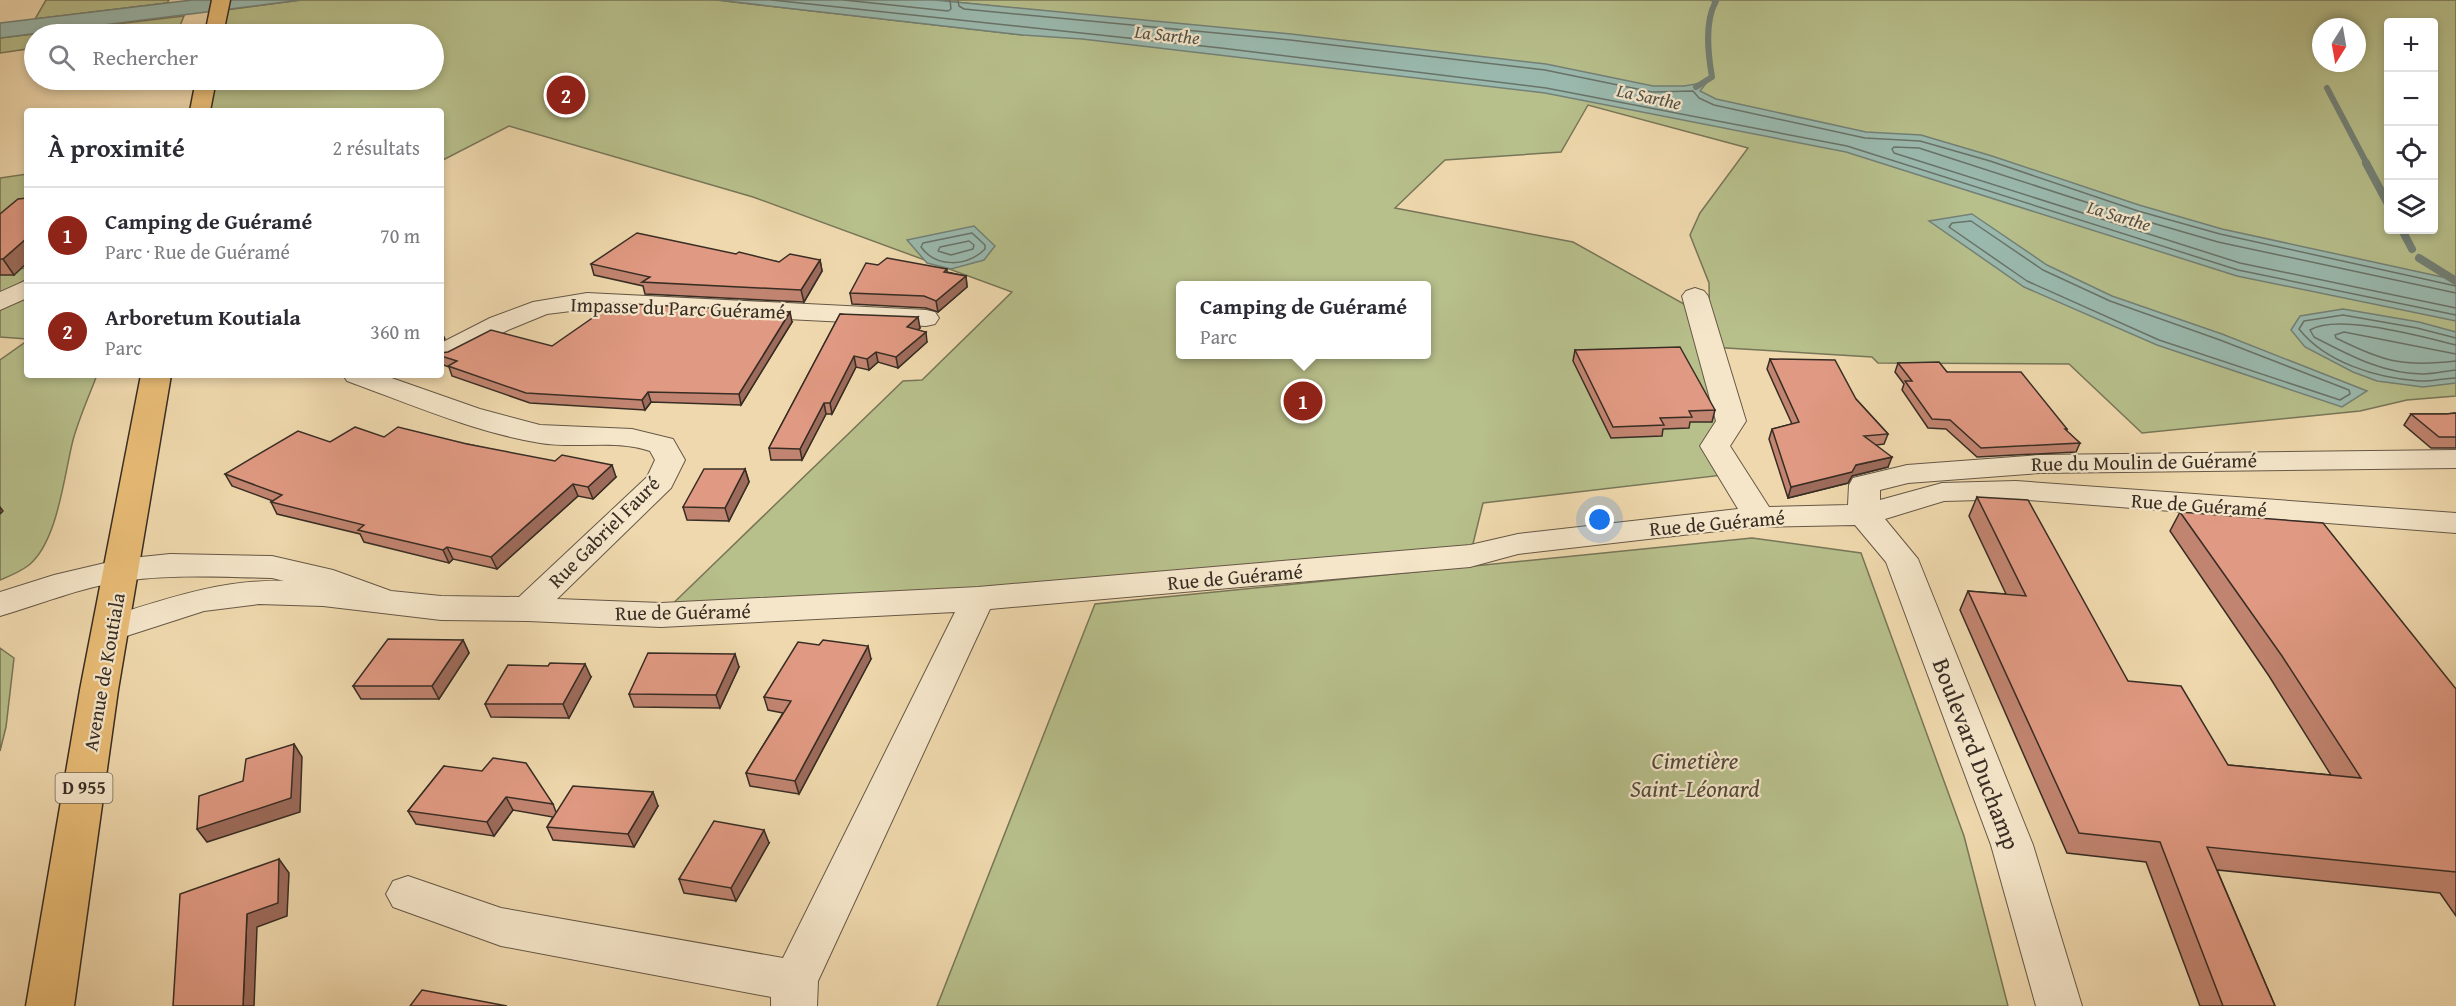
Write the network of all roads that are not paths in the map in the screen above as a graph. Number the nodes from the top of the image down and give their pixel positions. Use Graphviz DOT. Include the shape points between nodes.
graph roads {
  1 [pos="219,8"];
  2 [pos="216,24"];
  3 [pos="204,90"];
  4 [pos="201,108"];
  5 [pos="24,290"];
  6 [pos="1695,296"];
  7 [pos="0,302"];
  8 [pos="926,318"];
  9 [pos="444,352"];
  10 [pos="155,378"];
  11 [pos="380,378"];
  12 [pos="2456,459"];
  13 [pos="1864,515"];
  14 [pos="1758,517"];
  15 [pos="2456,523"];
  16 [pos="122,570"];
  17 [pos="978,600"];
  18 [pos="387,602"];
  19 [pos="0,604"];
  20 [pos="528,609"];
  21 [pos="111,629"];
  22 [pos="408,894"];
  23 [pos="794,993"];
  24 [pos="50,1006"];
  25 [pos="2059,1006"];
  1 -- 2 [label="main road"];
  3 -- 4 [label="main road"];
  5 -- 7 [label="street"];
  6 -- 14 [label="street" via="1731,421 1715,446"];
  8 -- 9 [label="street, Impasse du Parc Guéramé" via="587,302 542,307"];
  10 -- 16 [label="main road, Avenue de Koutiala / D 955"];
  11 -- 20 [label="street, Rue Gabriel Fauré" via="498,425 544,434 645,438 662,445 670,460 660,481"];
  12 -- 13 [label="street, Rue du Moulin de Guéramé" via="2039,464 1907,474 1864,485"];
  13 -- 14 [label="street, Rue de Guéramé"];
  13 -- 15 [label="street, Rue de Guéramé" via="1942,492 2016,490"];
  13 -- 25 [label="street, Boulevard Duchamp" via="1901,559 2012,845"];
  14 -- 17 [label="street, Rue de Guéramé" via="1518,544 1470,556"];
  16 -- 18 [label="street, Rue de Guéramé" via="170,565 272,567 321,578"];
  16 -- 19 [label="street, Rue de Guéramé"];
  16 -- 21 [label="main road, Avenue de Koutiala / D 955"];
  17 -- 20 [label="street, Rue de Guéramé" via="661,615"];
  17 -- 23 [label="street"];
  18 -- 20 [label="street, Rue de Guéramé" via="441,608"];
  18 -- 21 [label="street, Rue de Guéramé" via="307,592 246,593 215,597"];
  21 -- 24 [label="main road, Avenue de Koutiala / D 955"];
  22 -- 23 [label="street" via="501,927"];
}
